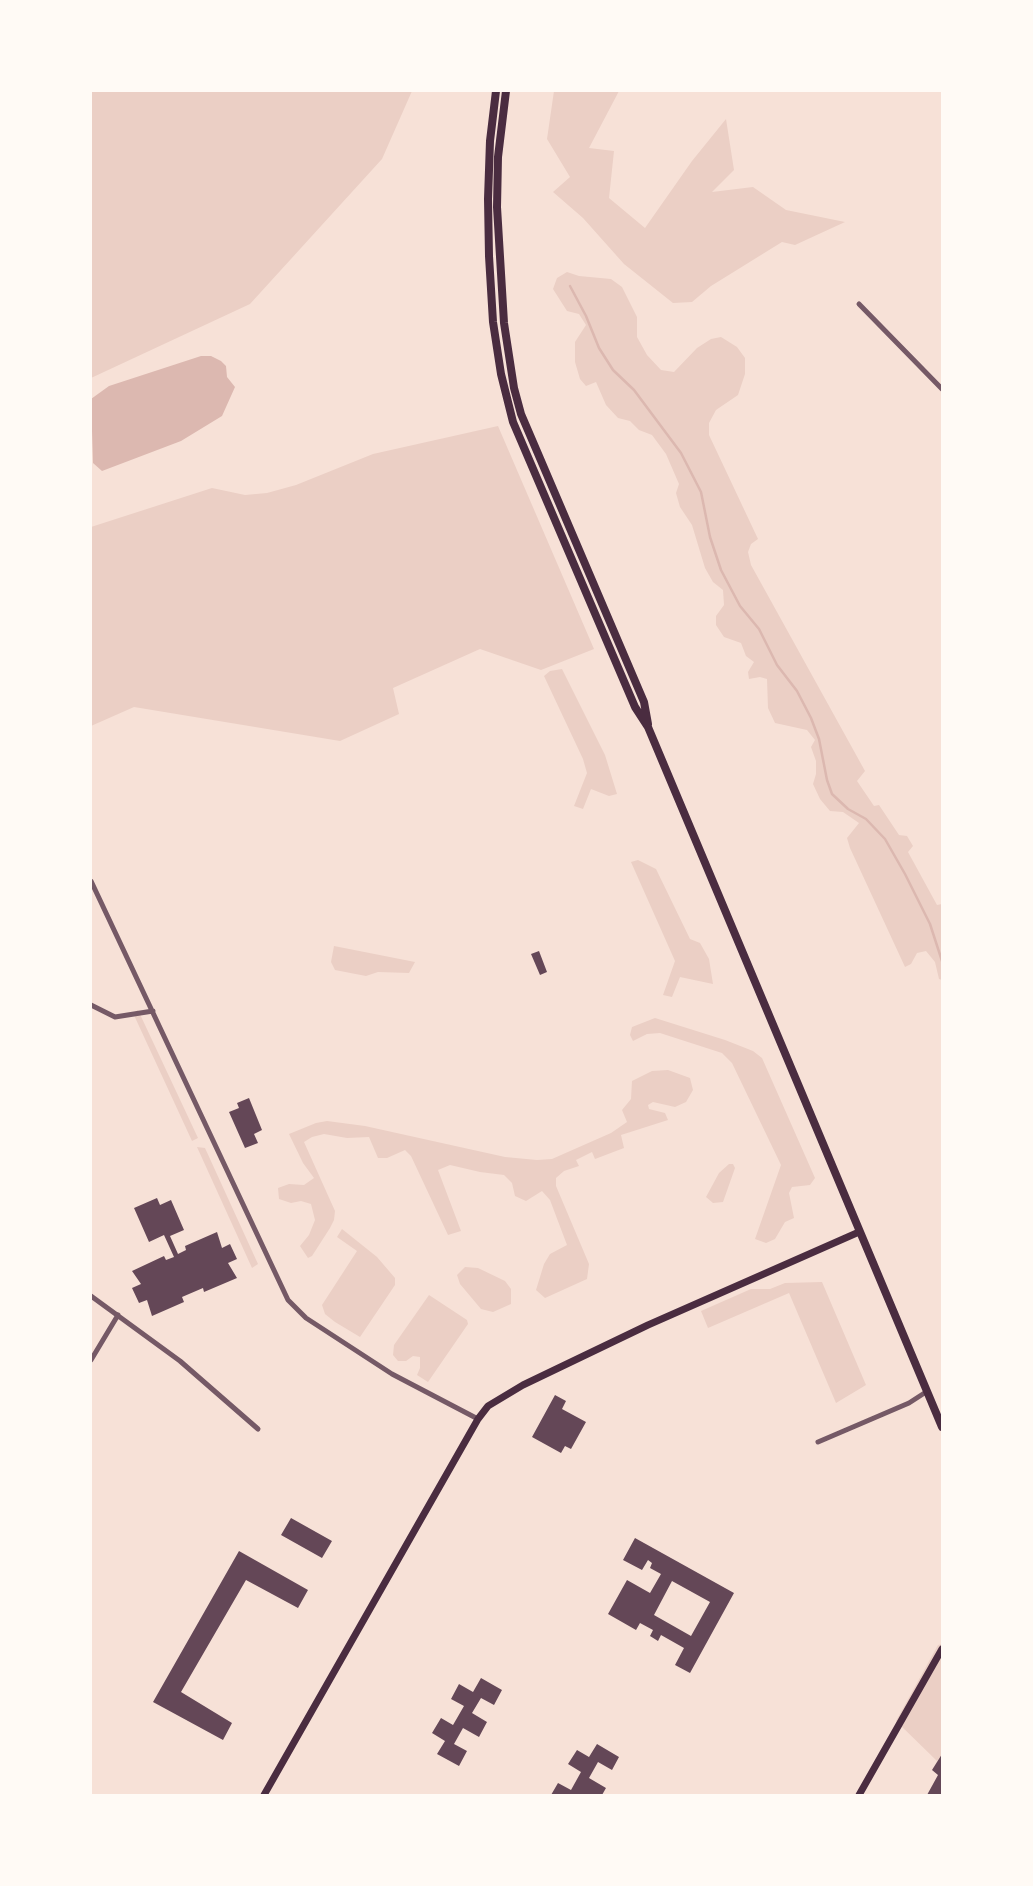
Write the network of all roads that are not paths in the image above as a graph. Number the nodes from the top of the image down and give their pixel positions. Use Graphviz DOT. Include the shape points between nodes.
graph roads {
  1 [pos="496,91"];
  2 [pos="506,91"];
  3 [pos="859,304"];
  4 [pos="942,389"];
  5 [pos="648,727"];
  6 [pos="91,881"];
  7 [pos="91,1005"];
  8 [pos="152,1011"];
  9 [pos="860,1232"];
  10 [pos="91,1296"];
  11 [pos="118,1315"];
  12 [pos="91,1360"];
  13 [pos="926,1392"];
  14 [pos="478,1419"];
  15 [pos="942,1427"];
  16 [pos="258,1429"];
  17 [pos="818,1442"];
  18 [pos="942,1649"];
  19 [pos="264,1795"];
  20 [pos="859,1795"];
  1 -- 5 [label="main road" via="490,141 489,247 493,322 506,396 517,430 635,707"];
  2 -- 5 [label="main road" via="498,157 498,207 504,323 514,388 521,414 644,702"];
  3 -- 4 [label="street"];
  5 -- 9 [label="main road"];
  6 -- 8 [label="street"];
  7 -- 8 [label="street" via="114,1017"];
  8 -- 14 [label="street" via="288,1300 306,1318 392,1374"];
  9 -- 13 [label="main road"];
  9 -- 14 [label="main road" via="689,1306 523,1385 488,1406"];
  10 -- 11 [label="street"];
  11 -- 12 [label="street"];
  11 -- 16 [label="street" via="180,1360"];
  13 -- 15 [label="main road"];
  13 -- 17 [label="street" via="909,1403"];
  14 -- 19 [label="main road"];
  18 -- 20 [label="main road"];
}
